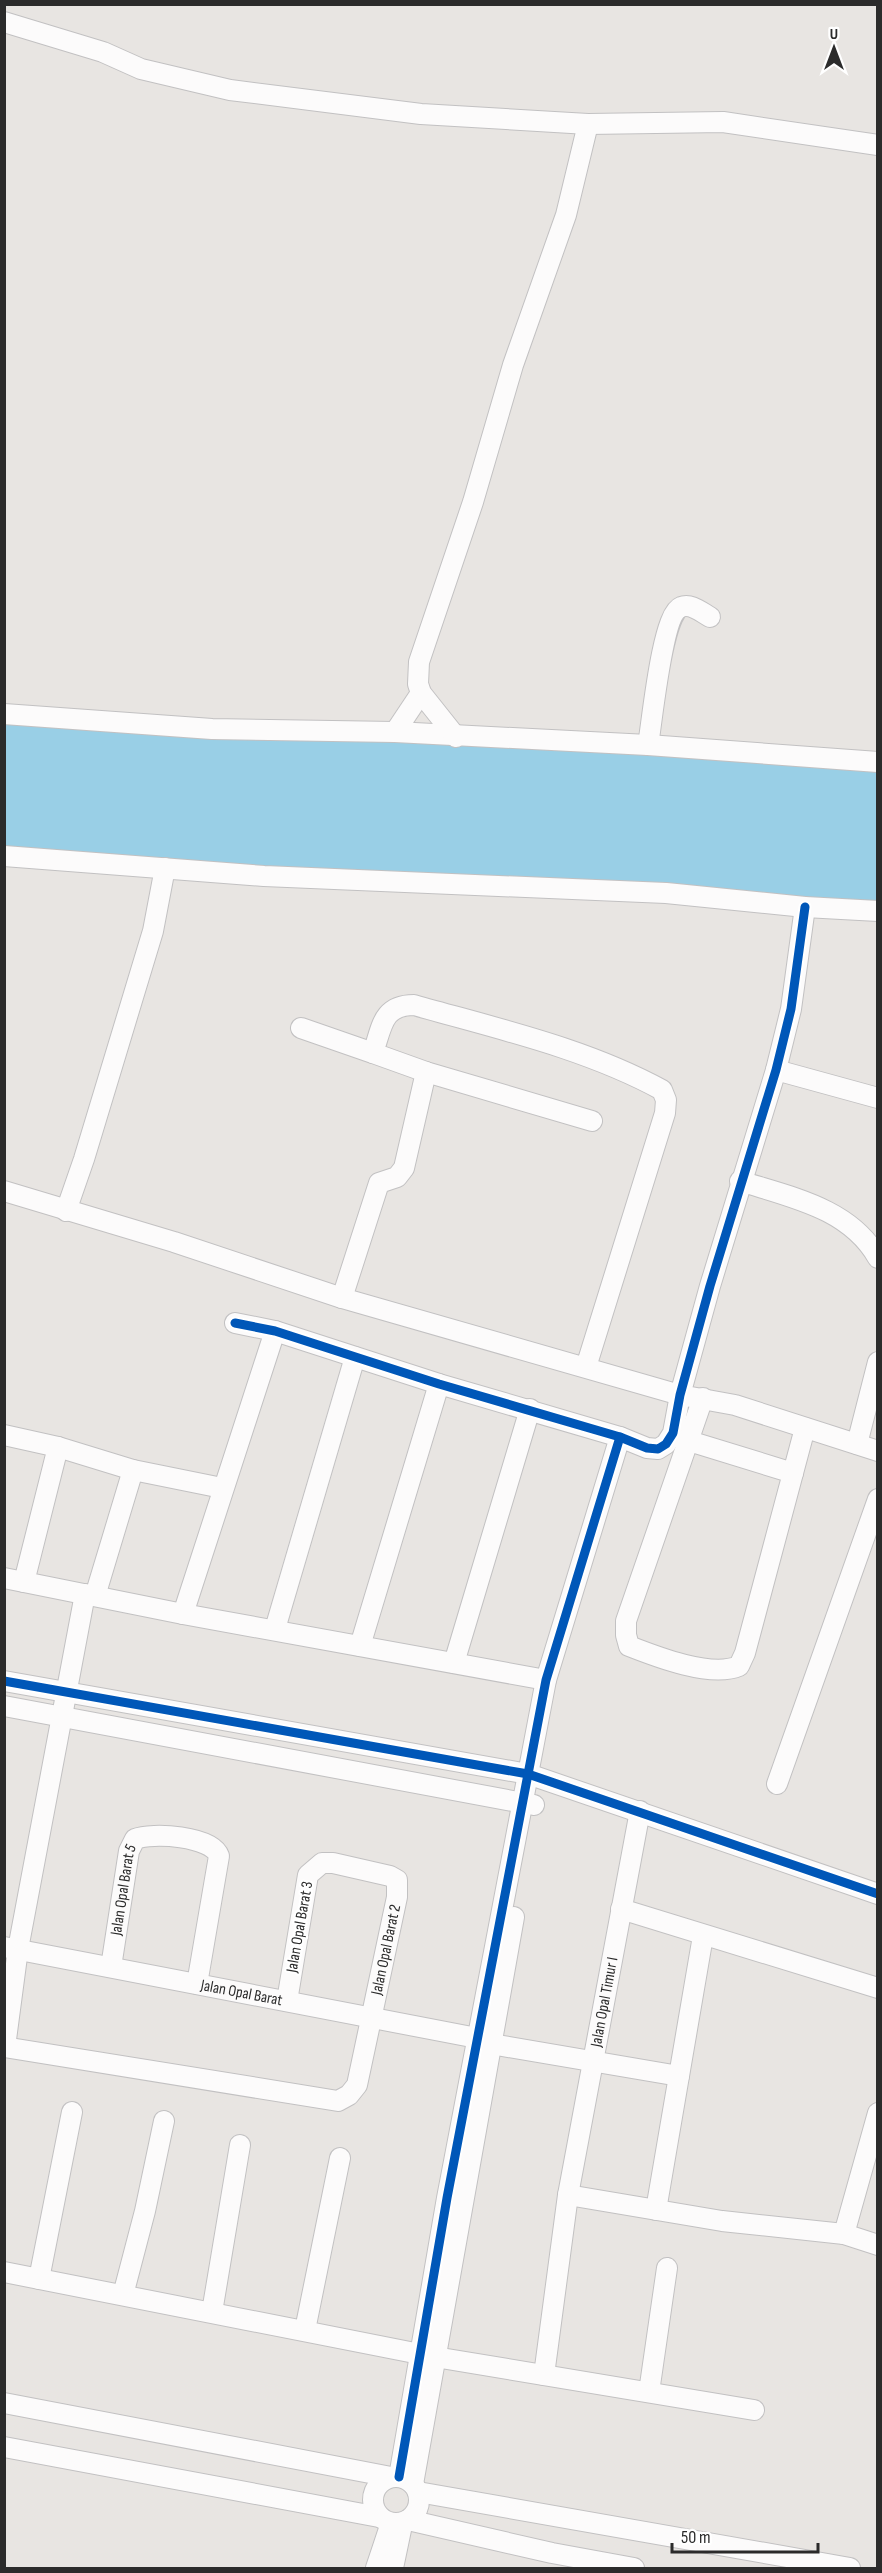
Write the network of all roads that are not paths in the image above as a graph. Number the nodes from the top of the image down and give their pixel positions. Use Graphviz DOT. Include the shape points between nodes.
graph roads {
  1 [pos="11,4"];
  2 [pos="5,22"];
  3 [pos="588,124"];
  4 [pos="878,145"];
  5 [pos="710,617"];
  6 [pos="421,693"];
  7 [pos="4,714"];
  8 [pos="395,732"];
  9 [pos="456,737"];
  10 [pos="648,745"];
  11 [pos="878,762"];
  12 [pos="4,856"];
  13 [pos="165,868"];
  14 [pos="805,907"];
  15 [pos="878,911"];
  16 [pos="301,1028"];
  17 [pos="373,1053"];
  18 [pos="776,1070"];
  19 [pos="426,1072"];
  20 [pos="878,1098"];
  21 [pos="592,1121"];
  22 [pos="740,1181"];
  23 [pos="4,1191"];
  24 [pos="66,1211"];
  25 [pos="878,1258"];
  26 [pos="342,1298"];
  27 [pos="235,1323"];
  28 [pos="275,1331"];
  29 [pos="355,1357"];
  30 [pos="878,1362"];
  31 [pos="586,1367"];
  32 [pos="439,1384"];
  33 [pos="680,1395"];
  34 [pos="704,1398"];
  35 [pos="530,1409"];
  36 [pos="805,1428"];
  37 [pos="4,1436"];
  38 [pos="620,1437"];
  39 [pos="689,1441"];
  40 [pos="857,1444"];
  41 [pos="58,1447"];
  42 [pos="878,1451"];
  43 [pos="133,1470"];
  44 [pos="794,1473"];
  45 [pos="222,1488"];
  46 [pos="878,1499"];
  47 [pos="14,1580"];
  48 [pos="90,1595"];
  49 [pos="183,1614"];
  50 [pos="275,1629"];
  51 [pos="360,1646"];
  52 [pos="454,1663"];
  53 [pos="546,1680"];
  54 [pos="4,1681"];
  55 [pos="65,1693"];
  56 [pos="4,1706"];
  57 [pos="62,1717"];
  58 [pos="534,1776"];
  59 [pos="777,1784"];
  60 [pos="528,1803"];
  61 [pos="640,1811"];
  62 [pos="397,1880"];
  63 [pos="878,1894"];
  64 [pos="621,1909"];
  65 [pos="703,1936"];
  66 [pos="11,1948"];
  67 [pos="111,1967"];
  68 [pos="197,1984"];
  69 [pos="878,1988"];
  70 [pos="287,2001"];
  71 [pos="371,2018"];
  72 [pos="484,2041"];
  73 [pos="5,2048"];
  74 [pos="592,2061"];
  75 [pos="679,2076"];
  76 [pos="72,2112"];
  77 [pos="878,2113"];
  78 [pos="164,2121"];
  79 [pos="240,2145"];
  80 [pos="340,2158"];
  81 [pos="568,2195"];
  82 [pos="656,2210"];
  83 [pos="844,2234"];
  84 [pos="878,2246"];
  85 [pos="666,2268"];
  86 [pos="4,2272"];
  87 [pos="39,2279"];
  88 [pos="123,2295"];
  89 [pos="212,2312"];
  90 [pos="306,2330"];
  91 [pos="427,2355"];
  92 [pos="544,2375"];
  93 [pos="649,2392"];
  94 [pos="4,2403"];
  95 [pos="754,2410"];
  96 [pos="4,2447"];
  97 [pos="405,2482"];
  98 [pos="396,2520"];
  99 [pos="840,2567"];
  100 [pos="376,2568"];
  101 [pos="393,2568"];
  102 [pos="634,2568"];
  1 -- 2 [label="street"];
  2 -- 3 [label="street" via="103,52 141,69 230,90 421,114"];
  3 -- 4 [label="street" via="723,122"];
  3 -- 6 [label="street" via="566,215 513,364 473,502 424,644 419,662"];
  5 -- 10 [label="street" via="690,606 679,607 672,613 660,662"];
  6 -- 8 [label="street"];
  6 -- 9 [label="street"];
  7 -- 8 [label="street" via="212,729"];
  8 -- 9 [label="street"];
  9 -- 10 [label="street"];
  10 -- 11 [label="street"];
  12 -- 13 [label="street"];
  13 -- 14 [label="street" via="666,894"];
  13 -- 24 [label="street" via="153,931"];
  14 -- 15 [label="street"];
  14 -- 18 [label="street" via="791,1009"];
  16 -- 17 [label="street"];
  17 -- 19 [label="street"];
  17 -- 31 [label="street" via="387,1015 395,1007 414,1005 567,1049 662,1090 665,1113"];
  18 -- 20 [label="street"];
  18 -- 22 [label="street"];
  19 -- 21 [label="street"];
  19 -- 26 [label="street" via="404,1168 397,1177 379,1183"];
  22 -- 25 [label="street" via="830,1211 856,1230"];
  22 -- 33 [label="street"];
  23 -- 24 [label="street"];
  24 -- 26 [label="street"];
  26 -- 31 [label="street"];
  27 -- 28 [label="street"];
  28 -- 29 [label="street"];
  28 -- 45 [label="street"];
  29 -- 32 [label="street"];
  29 -- 50 [label="street"];
  30 -- 40 [label="street"];
  31 -- 33 [label="street"];
  32 -- 35 [label="street"];
  32 -- 51 [label="street"];
  33 -- 34 [label="street"];
  33 -- 38 [label="street" via="673,1433 666,1444 658,1449 647,1448"];
  34 -- 36 [label="street"];
  34 -- 39 [label="street"];
  35 -- 38 [label="street"];
  35 -- 52 [label="street"];
  36 -- 40 [label="street"];
  36 -- 44 [label="street"];
  37 -- 41 [label="street"];
  38 -- 53 [label="street"];
  39 -- 44 [label="street"];
  39 -- 44 [label="street" via="626,1621 629,1646 641,1650 704,1669 727,1671 739,1666"];
  40 -- 42 [label="street"];
  41 -- 43 [label="street"];
  41 -- 47 [label="street"];
  43 -- 45 [label="street"];
  43 -- 48 [label="street"];
  45 -- 49 [label="street"];
  46 -- 59 [label="street"];
  47 -- 48 [label="street"];
  48 -- 49 [label="street"];
  48 -- 55 [label="street"];
  49 -- 50 [label="street"];
  50 -- 51 [label="street"];
  51 -- 52 [label="street"];
  52 -- 53 [label="street"];
  53 -- 58 [label="street"];
  54 -- 55 [label="street"];
  55 -- 57 [label="street"];
  55 -- 58 [label="street"];
  56 -- 57 [label="street"];
  57 -- 60 [label="street"];
  57 -- 66 [label="street"];
  58 -- 60 [label="street"];
  58 -- 61 [label="street"];
  60 -- 72 [label="street"];
  61 -- 63 [label="street"];
  61 -- 64 [label="street, Jalan Opal Timur I"];
  62 -- 70 [label="street, Jalan Opal Barat 3" via="333,1863 322,1863 308,1875"];
  62 -- 71 [label="street, Jalan Opal Barat 2" via="397,1897"];
  64 -- 65 [label="street"];
  64 -- 74 [label="street, Jalan Opal Timur I"];
  65 -- 69 [label="street"];
  65 -- 75 [label="street"];
  66 -- 67 [label="street, Jalan Opal Barat"];
  66 -- 73 [label="street"];
  67 -- 68 [label="street, Jalan Opal Barat"];
  67 -- 68 [label="street, Jalan Opal Barat 5" via="129,1851 135,1839 156,1834 218,1851"];
  68 -- 70 [label="street, Jalan Opal Barat"];
  70 -- 71 [label="street, Jalan Opal Barat"];
  71 -- 72 [label="street, Jalan Opal Barat"];
  71 -- 73 [label="street, Jalan Opal Barat 2" via="357,2085 338,2101"];
  72 -- 74 [label="street, Jalan Opal Barat"];
  72 -- 91 [label="street"];
  74 -- 75 [label="street, Jalan Opal Barat"];
  74 -- 81 [label="street, Jalan Opal Timur I"];
  75 -- 82 [label="street"];
  76 -- 87 [label="street"];
  77 -- 83 [label="street"];
  78 -- 88 [label="street"];
  79 -- 89 [label="street"];
  80 -- 90 [label="street"];
  81 -- 82 [label="street"];
  81 -- 92 [label="street, Jalan Opal Timur I"];
  82 -- 83 [label="street"];
  83 -- 84 [label="street"];
  85 -- 93 [label="street"];
  86 -- 87 [label="street"];
  87 -- 88 [label="street"];
  88 -- 89 [label="street"];
  89 -- 90 [label="street"];
  90 -- 91 [label="street"];
  91 -- 92 [label="street"];
  91 -- 97 [label="street"];
  92 -- 93 [label="street"];
  93 -- 95 [label="street"];
  94 -- 97 [label="street"];
  96 -- 98 [label="street"];
  97 -- 98 [label="street" via="419,2502 416,2512"];
  97 -- 98 [label="street" via="381,2481 372,2499"];
  97 -- 99 [label="street"];
  98 -- 100 [label="street"];
  98 -- 101 [label="street"];
  98 -- 102 [label="street"];
}
